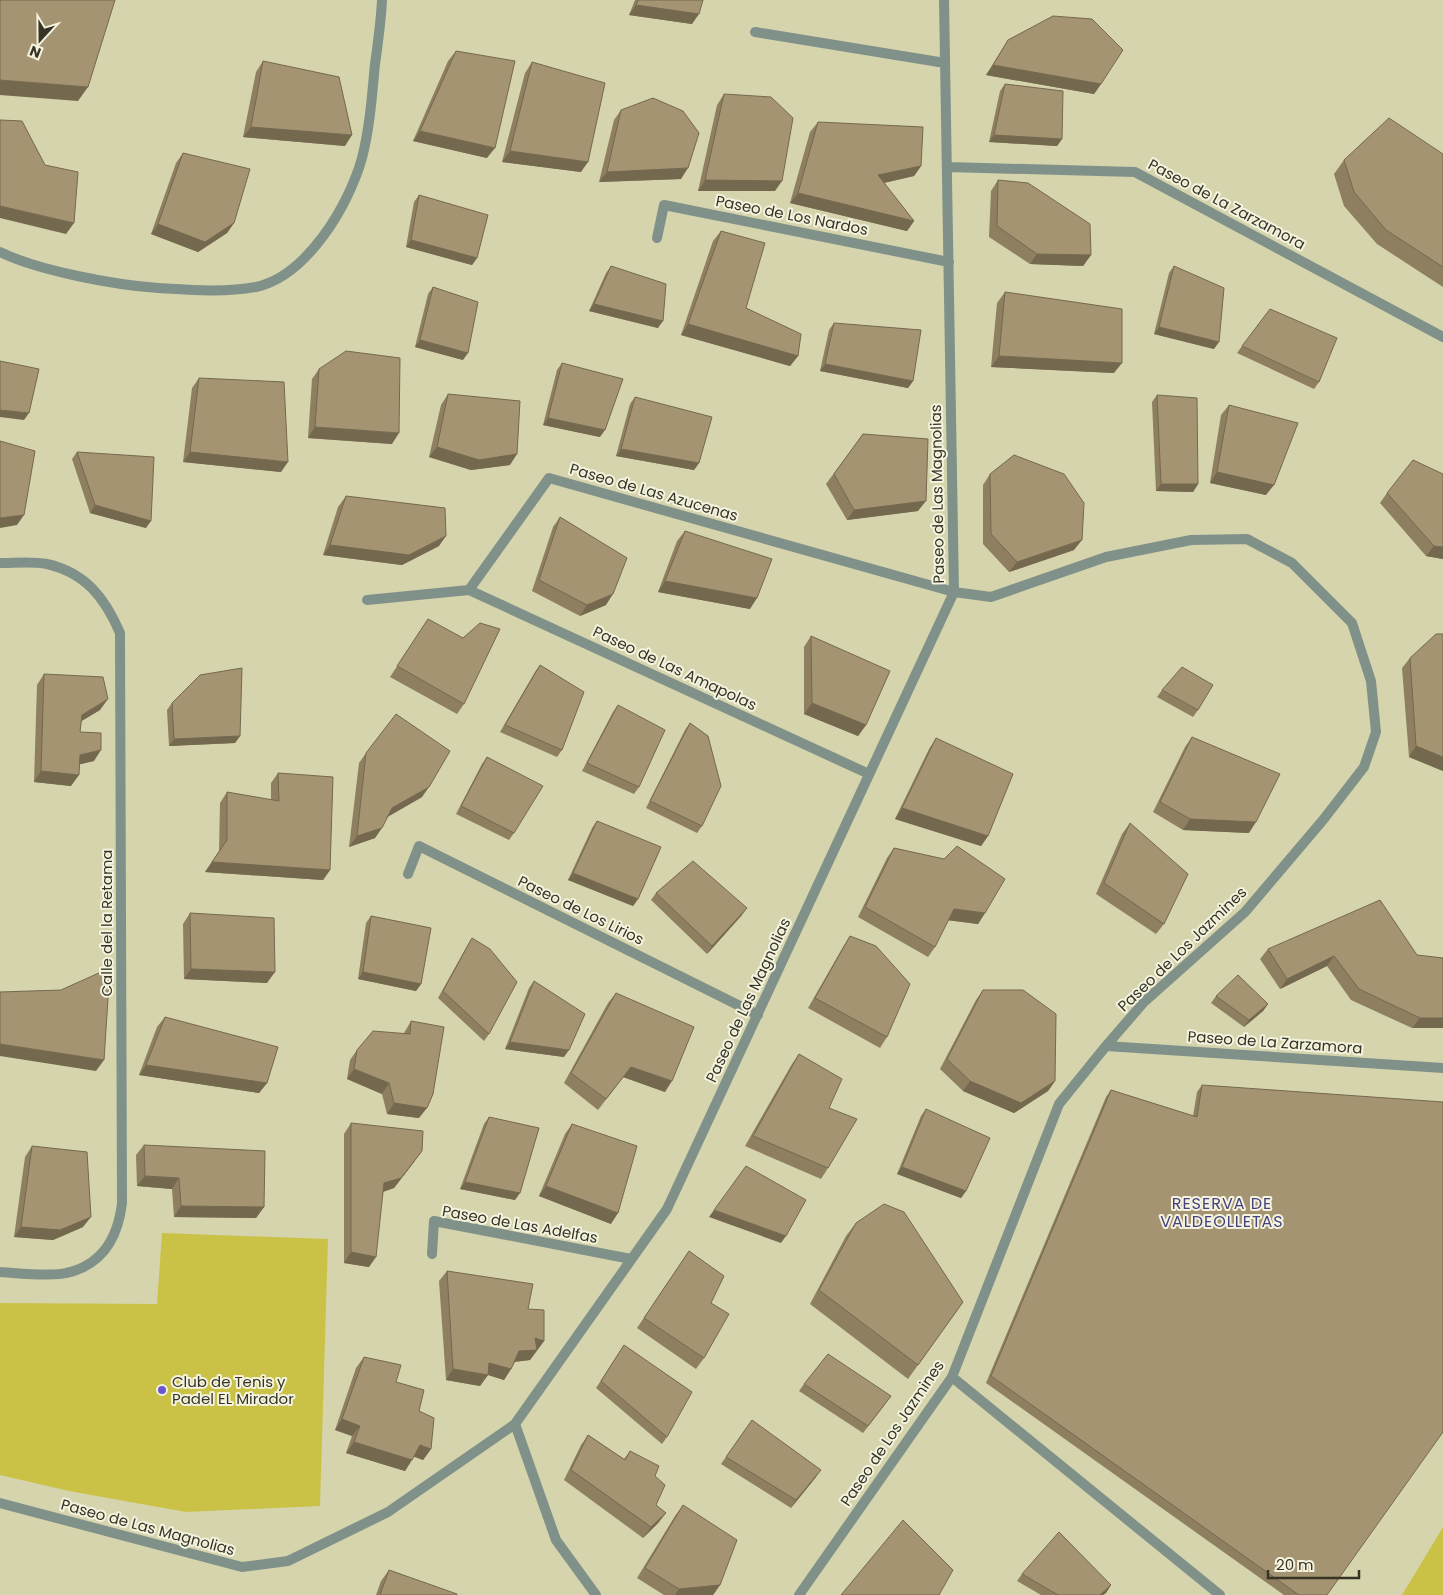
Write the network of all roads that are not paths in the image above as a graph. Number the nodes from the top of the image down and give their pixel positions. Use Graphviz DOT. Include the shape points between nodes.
graph roads {
  1 [pos="382,0"];
  2 [pos="944,0"];
  3 [pos="755,32"];
  4 [pos="945,63"];
  5 [pos="947,167"];
  6 [pos="657,238"];
  7 [pos="0,252"];
  8 [pos="949,262"];
  9 [pos="1443,337"];
  10 [pos="0,563"];
  11 [pos="469,590"];
  12 [pos="954,592"];
  13 [pos="367,600"];
  14 [pos="870,774"];
  15 [pos="408,874"];
  16 [pos="758,1015"];
  17 [pos="1106,1046"];
  18 [pos="1443,1068"];
  19 [pos="432,1254"];
  20 [pos="631,1260"];
  21 [pos="0,1272"];
  22 [pos="952,1377"];
  23 [pos="515,1424"];
  24 [pos="0,1503"];
  25 [pos="596,1595"];
  26 [pos="799,1595"];
  27 [pos="1220,1595"];
  1 -- 7 [label="street" via="371,110 354,181 326,233 306,259 285,275 257,287 203,291 128,286 50,268"];
  2 -- 4 [label="street, Paseo de Las Magnolias"];
  3 -- 4 [label="street"];
  4 -- 5 [label="street, Paseo de Las Magnolias"];
  5 -- 8 [label="street, Paseo de Las Magnolias"];
  5 -- 9 [label="street, Paseo de La Zarzamora" via="1135,172"];
  6 -- 8 [label="street, Paseo de Los Nardos" via="664,205"];
  8 -- 12 [label="street, Paseo de Las Magnolias"];
  10 -- 21 [label="street, Calle del la Retama" via="46,564 71,572 93,588 104,601 120,633 122,1203 119,1225 97,1259 66,1274"];
  11 -- 12 [label="street, Paseo de Las Azucenas" via="549,478"];
  11 -- 13 [label="street"];
  11 -- 14 [label="street, Paseo de Las Amapolas"];
  12 -- 14 [label="street, Paseo de Las Magnolias"];
  12 -- 17 [label="street, Paseo de Los Jazmines" via="991,597 1106,557 1191,540 1247,539 1292,563 1352,623 1371,681 1376,732 1364,767 1245,912 1144,1002"];
  14 -- 16 [label="street, Paseo de Las Magnolias"];
  15 -- 16 [label="street, Paseo de Los Lirios" via="419,846"];
  16 -- 20 [label="street, Paseo de Las Magnolias" via="667,1209"];
  17 -- 18 [label="street, Paseo de La Zarzamora"];
  17 -- 22 [label="street, Paseo de Los Jazmines" via="1059,1104"];
  19 -- 20 [label="street, Paseo de Las Adelfas" via="434,1221"];
  20 -- 23 [label="street, Paseo de Las Magnolias"];
  22 -- 26 [label="street, Paseo de Los Jazmines"];
  22 -- 27 [label="street"];
  23 -- 24 [label="street, Paseo de Las Magnolias" via="388,1512 288,1561 242,1568"];
  23 -- 25 [label="street" via="556,1540"];
}
